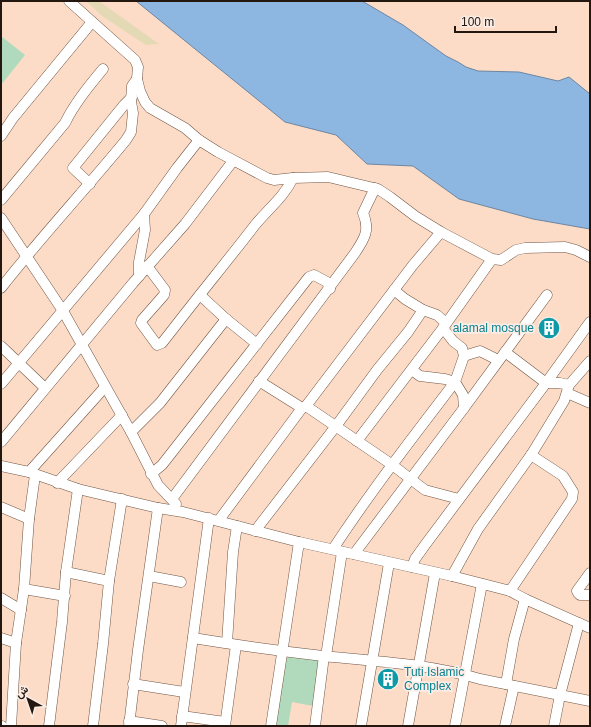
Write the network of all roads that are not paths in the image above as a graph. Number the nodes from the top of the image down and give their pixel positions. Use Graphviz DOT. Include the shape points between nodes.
graph roads {
  1 [pos="69,1"];
  2 [pos="92,22"];
  3 [pos="103,69"];
  4 [pos="137,78"];
  5 [pos="132,97"];
  6 [pos="1,136"];
  7 [pos="199,140"];
  8 [pos="233,161"];
  9 [pos="294,178"];
  10 [pos="90,184"];
  11 [pos="375,188"];
  12 [pos="1,200"];
  13 [pos="144,214"];
  14 [pos="1,218"];
  15 [pos="442,232"];
  16 [pos="27,256"];
  17 [pos="590,257"];
  18 [pos="492,259"];
  19 [pos="147,266"];
  20 [pos="139,276"];
  21 [pos="1,288"];
  22 [pos="330,289"];
  23 [pos="394,290"];
  24 [pos="200,295"];
  25 [pos="547,295"];
  26 [pos="423,310"];
  27 [pos="64,311"];
  28 [pos="226,319"];
  29 [pos="590,322"];
  30 [pos="445,326"];
  31 [pos="82,344"];
  32 [pos="257,344"];
  33 [pos="1,346"];
  34 [pos="464,356"];
  35 [pos="501,356"];
  36 [pos="590,361"];
  37 [pos="19,364"];
  38 [pos="412,370"];
  39 [pos="259,381"];
  40 [pos="455,382"];
  41 [pos="546,383"];
  42 [pos="1,384"];
  43 [pos="105,387"];
  44 [pos="45,388"];
  45 [pos="568,389"];
  46 [pos="590,403"];
  47 [pos="304,407"];
  48 [pos="464,408"];
  49 [pos="122,415"];
  50 [pos="336,426"];
  51 [pos="131,432"];
  52 [pos="357,441"];
  53 [pos="1,442"];
  54 [pos="531,455"];
  55 [pos="391,464"];
  56 [pos="1,466"];
  57 [pos="32,473"];
  58 [pos="151,474"];
  59 [pos="410,479"];
  60 [pos="57,483"];
  61 [pos="78,489"];
  62 [pos="122,499"];
  63 [pos="459,499"];
  64 [pos="172,500"];
  65 [pos="1,507"];
  66 [pos="158,508"];
  67 [pos="183,512"];
  68 [pos="29,519"];
  69 [pos="214,519"];
  70 [pos="237,526"];
  71 [pos="255,531"];
  72 [pos="299,542"];
  73 [pos="338,550"];
  74 [pos="354,554"];
  75 [pos="389,562"];
  76 [pos="412,567"];
  77 [pos="66,572"];
  78 [pos="435,573"];
  79 [pos="590,573"];
  80 [pos="148,576"];
  81 [pos="452,576"];
  82 [pos="109,581"];
  83 [pos="181,582"];
  84 [pos="482,584"];
  85 [pos="24,589"];
  86 [pos="510,591"];
  87 [pos="590,595"];
  88 [pos="65,596"];
  89 [pos="1,598"];
  90 [pos="525,599"];
  91 [pos="21,610"];
  92 [pos="579,623"];
  93 [pos="590,628"];
  94 [pos="1,638"];
  95 [pos="192,638"];
  96 [pos="16,643"];
  97 [pos="232,644"];
  98 [pos="282,650"];
  99 [pos="325,656"];
  100 [pos="372,661"];
  101 [pos="418,667"];
  102 [pos="465,675"];
  103 [pos="133,684"];
  104 [pos="510,685"];
  105 [pos="184,692"];
  106 [pos="560,695"];
  107 [pos="590,701"];
  108 [pos="182,716"];
  109 [pos="129,723"];
  110 [pos="225,724"];
  111 [pos="11,726"];
  112 [pos="49,726"];
  113 [pos="92,726"];
  114 [pos="162,726"];
  115 [pos="181,726"];
  116 [pos="271,726"];
  117 [pos="314,726"];
  118 [pos="361,726"];
  119 [pos="408,726"];
  120 [pos="456,726"];
  121 [pos="505,726"];
  122 [pos="554,726"];
  1 -- 2 [label="street"];
  2 -- 4 [label="street" via="135,60 138,67"];
  2 -- 6 [label="street"];
  3 -- 12 [label="street" via="65,123"];
  4 -- 5 [label="street" via="132,86"];
  4 -- 7 [label="street" via="140,91 150,108 185,128"];
  5 -- 10 [label="street" via="131,132"];
  5 -- 10 [label="street" via="73,168"];
  7 -- 8 [label="street"];
  7 -- 13 [label="street"];
  8 -- 9 [label="street" via="274,180"];
  8 -- 19 [label="street" via="185,224"];
  9 -- 11 [label="street" via="328,177"];
  9 -- 24 [label="street"];
  10 -- 16 [label="street"];
  11 -- 15 [label="street"];
  11 -- 22 [label="street" via="363,213 367,230 365,238"];
  13 -- 20 [label="street" via="145,230"];
  13 -- 27 [label="street"];
  14 -- 16 [label="street"];
  15 -- 18 [label="street"];
  15 -- 23 [label="street"];
  16 -- 21 [label="street"];
  16 -- 27 [label="street"];
  17 -- 18 [label="street" via="565,247 525,248 516,250 501,260"];
  18 -- 30 [label="street"];
  19 -- 20 [label="street"];
  19 -- 24 [label="street" via="165,290 164,295 141,323 157,344 162,343"];
  20 -- 31 [label="street"];
  22 -- 32 [label="street" via="327,282 312,275"];
  22 -- 39 [label="street"];
  23 -- 26 [label="street"];
  23 -- 47 [label="street"];
  24 -- 28 [label="street"];
  25 -- 35 [label="street"];
  26 -- 30 [label="street" via="437,315"];
  26 -- 50 [label="street"];
  27 -- 31 [label="street"];
  27 -- 37 [label="street"];
  28 -- 32 [label="street"];
  28 -- 51 [label="street" via="160,403"];
  29 -- 41 [label="street"];
  30 -- 34 [label="street" via="453,341 462,348"];
  30 -- 38 [label="street"];
  31 -- 43 [label="street"];
  31 -- 44 [label="street"];
  32 -- 58 [label="street" via="162,465"];
  33 -- 37 [label="street"];
  34 -- 35 [label="street" via="480,351"];
  34 -- 40 [label="street"];
  35 -- 41 [label="street"];
  35 -- 48 [label="street"];
  36 -- 45 [label="street"];
  37 -- 42 [label="street"];
  37 -- 44 [label="street"];
  38 -- 40 [label="street" via="420,376"];
  38 -- 52 [label="street"];
  39 -- 47 [label="street"];
  39 -- 64 [label="street"];
  40 -- 48 [label="street" via="463,395"];
  40 -- 55 [label="street"];
  41 -- 45 [label="street" via="560,383"];
  41 -- 63 [label="street"];
  43 -- 49 [label="street"];
  43 -- 57 [label="street"];
  44 -- 53 [label="street"];
  45 -- 46 [label="street"];
  45 -- 54 [label="street" via="564,401"];
  47 -- 50 [label="street"];
  47 -- 69 [label="street"];
  48 -- 59 [label="street"];
  49 -- 51 [label="street"];
  49 -- 60 [label="street"];
  50 -- 52 [label="street"];
  50 -- 71 [label="street"];
  51 -- 58 [label="street"];
  52 -- 55 [label="street"];
  54 -- 81 [label="street" via="478,530"];
  54 -- 86 [label="street" via="563,476 573,492 572,499"];
  55 -- 59 [label="street"];
  55 -- 73 [label="street"];
  56 -- 57 [label="street"];
  57 -- 60 [label="street"];
  57 -- 68 [label="street"];
  58 -- 64 [label="street"];
  59 -- 63 [label="street" via="425,490"];
  59 -- 74 [label="street"];
  60 -- 61 [label="street"];
  61 -- 62 [label="street"];
  61 -- 77 [label="street"];
  62 -- 66 [label="street"];
  62 -- 82 [label="street"];
  63 -- 76 [label="street" via="415,558"];
  64 -- 67 [label="street"];
  65 -- 68 [label="street"];
  66 -- 67 [label="street"];
  66 -- 80 [label="street"];
  67 -- 69 [label="street"];
  68 -- 85 [label="street"];
  69 -- 70 [label="street"];
  69 -- 95 [label="street"];
  70 -- 71 [label="street"];
  70 -- 97 [label="street" via="233,552"];
  71 -- 72 [label="street"];
  72 -- 73 [label="street"];
  72 -- 98 [label="street"];
  73 -- 74 [label="street"];
  73 -- 99 [label="street"];
  74 -- 75 [label="street"];
  75 -- 76 [label="street"];
  75 -- 100 [label="street"];
  76 -- 78 [label="street"];
  77 -- 82 [label="street"];
  77 -- 88 [label="street"];
  78 -- 81 [label="street"];
  78 -- 101 [label="street"];
  79 -- 87 [label="street" via="577,591 580,595"];
  80 -- 83 [label="street"];
  80 -- 103 [label="street"];
  81 -- 84 [label="street"];
  82 -- 113 [label="street"];
  84 -- 86 [label="street"];
  84 -- 102 [label="street"];
  85 -- 88 [label="street"];
  85 -- 91 [label="street"];
  86 -- 90 [label="street"];
  88 -- 112 [label="street"];
  89 -- 91 [label="street"];
  90 -- 92 [label="street"];
  90 -- 104 [label="street" via="514,639"];
  91 -- 96 [label="street"];
  92 -- 93 [label="street"];
  92 -- 106 [label="street"];
  94 -- 96 [label="street"];
  95 -- 97 [label="street"];
  95 -- 105 [label="street"];
  96 -- 111 [label="street"];
  97 -- 98 [label="street"];
  97 -- 110 [label="street"];
  98 -- 99 [label="street"];
  98 -- 116 [label="street"];
  99 -- 100 [label="street"];
  99 -- 117 [label="street"];
  100 -- 101 [label="street"];
  100 -- 118 [label="street"];
  101 -- 102 [label="street"];
  101 -- 119 [label="street"];
  102 -- 104 [label="street"];
  102 -- 120 [label="street"];
  103 -- 105 [label="street"];
  103 -- 109 [label="street"];
  104 -- 106 [label="street"];
  104 -- 121 [label="street"];
  105 -- 108 [label="street"];
  106 -- 107 [label="street"];
  106 -- 122 [label="street"];
  108 -- 110 [label="street"];
  108 -- 115 [label="street"];
  109 -- 114 [label="street"];
}
